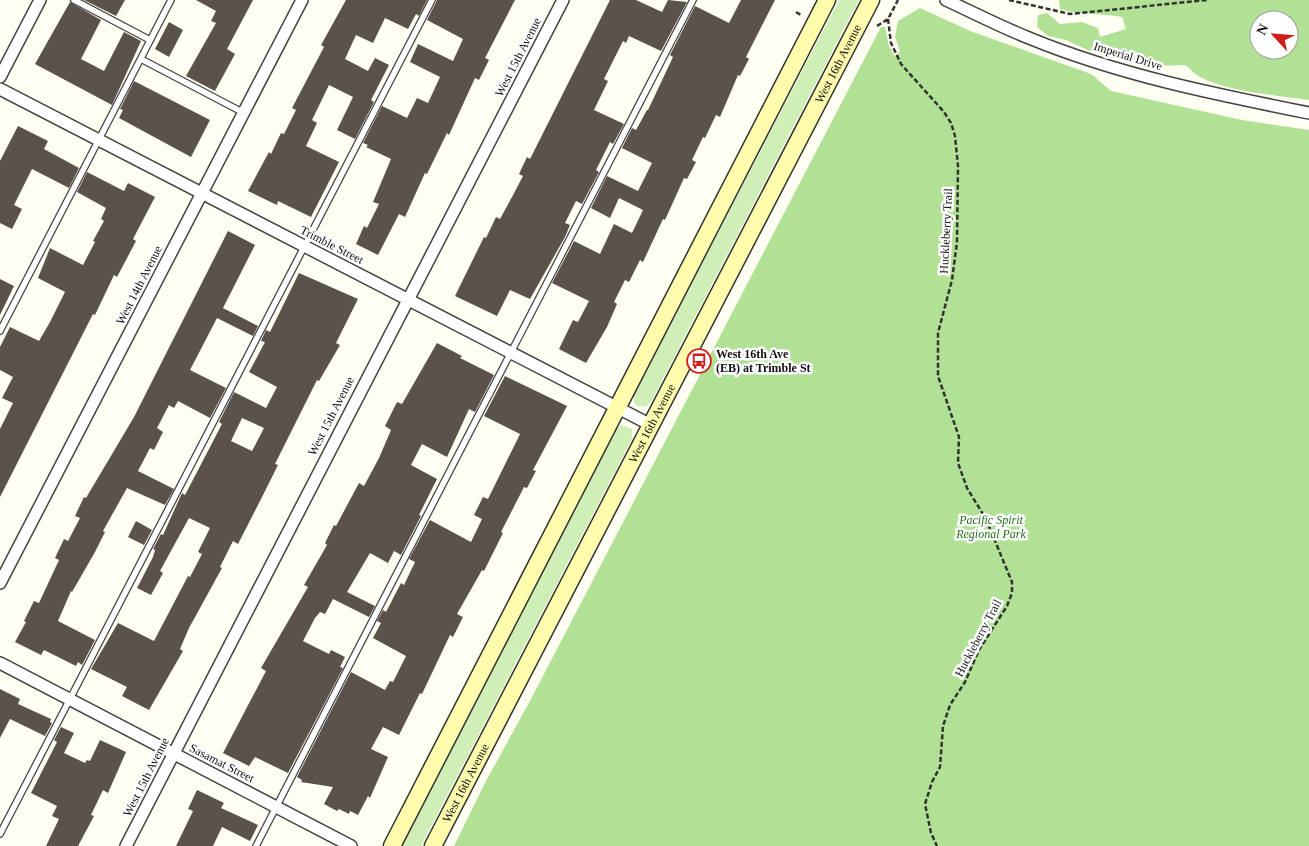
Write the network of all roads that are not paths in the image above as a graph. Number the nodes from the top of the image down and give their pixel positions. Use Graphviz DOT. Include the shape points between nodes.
graph roads {
  1 [pos="40,0"];
  2 [pos="74,0"];
  3 [pos="171,0"];
  4 [pos="302,0"];
  5 [pos="432,0"];
  6 [pos="563,0"];
  7 [pos="693,0"];
  8 [pos="827,0"];
  9 [pos="872,0"];
  10 [pos="946,0"];
  11 [pos="150,40"];
  12 [pos="141,59"];
  13 [pos="0,77"];
  14 [pos="0,89"];
  15 [pos="244,113"];
  16 [pos="1309,113"];
  17 [pos="99,140"];
  18 [pos="202,193"];
  19 [pos="304,246"];
  20 [pos="407,299"];
  21 [pos="0,332"];
  22 [pos="511,352"];
  23 [pos="616,407"];
  24 [pos="651,425"];
  25 [pos="0,583"];
  26 [pos="0,663"];
  27 [pos="70,699"];
  28 [pos="174,753"];
  29 [pos="277,806"];
  30 [pos="0,834"];
  31 [pos="126,846"];
  32 [pos="256,846"];
  33 [pos="351,846"];
  34 [pos="392,846"];
  35 [pos="433,846"];
  1 -- 13 [label="street"];
  2 -- 11 [label="lane"];
  3 -- 11 [label="lane"];
  4 -- 15 [label="street, West 14th Avenue"];
  5 -- 19 [label="lane"];
  6 -- 20 [label="street, West 15th Avenue"];
  7 -- 22 [label="lane"];
  8 -- 23 [label="main road"];
  9 -- 24 [label="main road, West 16th Avenue"];
  10 -- 16 [label="street, Imperial Drive" via="1030,38 1114,68 1199,91"];
  11 -- 12 [label="lane"];
  12 -- 15 [label="lane"];
  12 -- 17 [label="lane"];
  14 -- 17 [label="street, Trimble Street"];
  15 -- 18 [label="street, West 14th Avenue"];
  17 -- 18 [label="street, Trimble Street"];
  17 -- 21 [label="lane"];
  18 -- 19 [label="street, Trimble Street"];
  18 -- 25 [label="street, West 14th Avenue"];
  19 -- 20 [label="street, Trimble Street"];
  19 -- 27 [label="lane"];
  20 -- 22 [label="street, Trimble Street"];
  20 -- 28 [label="street, West 15th Avenue"];
  22 -- 23 [label="street, Trimble Street"];
  22 -- 29 [label="lane"];
  23 -- 24 [label="street, Trimble Street"];
  23 -- 34 [label="main road"];
  24 -- 35 [label="main road, West 16th Avenue"];
  26 -- 27 [label="street, Sasamat Street"];
  27 -- 28 [label="street, Sasamat Street"];
  27 -- 30 [label="lane"];
  28 -- 29 [label="street, Sasamat Street"];
  28 -- 31 [label="street, West 15th Avenue"];
  29 -- 32 [label="lane"];
  29 -- 33 [label="street, Sasamat Street"];
}
